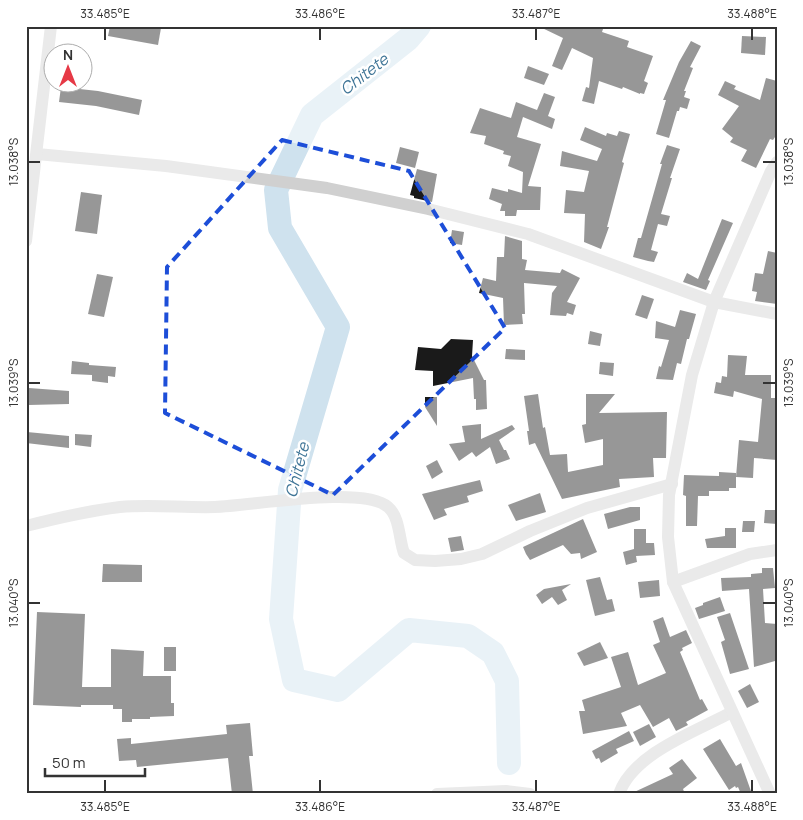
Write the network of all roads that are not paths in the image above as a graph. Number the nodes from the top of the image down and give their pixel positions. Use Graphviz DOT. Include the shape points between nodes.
graph roads {
  1 [pos="52,26"];
  2 [pos="36,154"];
  3 [pos="777,162"];
  4 [pos="26,241"];
  5 [pos="714,302"];
  6 [pos="777,314"];
  7 [pos="672,484"];
  8 [pos="26,526"];
  9 [pos="777,550"];
  10 [pos="673,582"];
  11 [pos="732,712"];
  12 [pos="437,794"];
  13 [pos="530,794"];
  14 [pos="620,794"];
  15 [pos="770,794"];
  1 -- 2 [label="street"];
  2 -- 4 [label="street"];
  2 -- 5 [label="street" via="166,166 327,188 428,209 528,234"];
  3 -- 5 [label="street"];
  5 -- 6 [label="street"];
  5 -- 7 [label="street" via="692,376"];
  7 -- 8 [label="street" via="587,508 482,554 435,562 415,560 404,553 395,516 388,506 368,498 332,496 216,507 123,507"];
  7 -- 10 [label="street" via="668,537"];
  9 -- 10 [label="street" via="750,554"];
  10 -- 11 [label="street"];
  11 -- 14 [label="street" via="665,746 637,766 623,784"];
  11 -- 15 [label="street"];
  12 -- 13 [label="street" via="506,791"];
}
